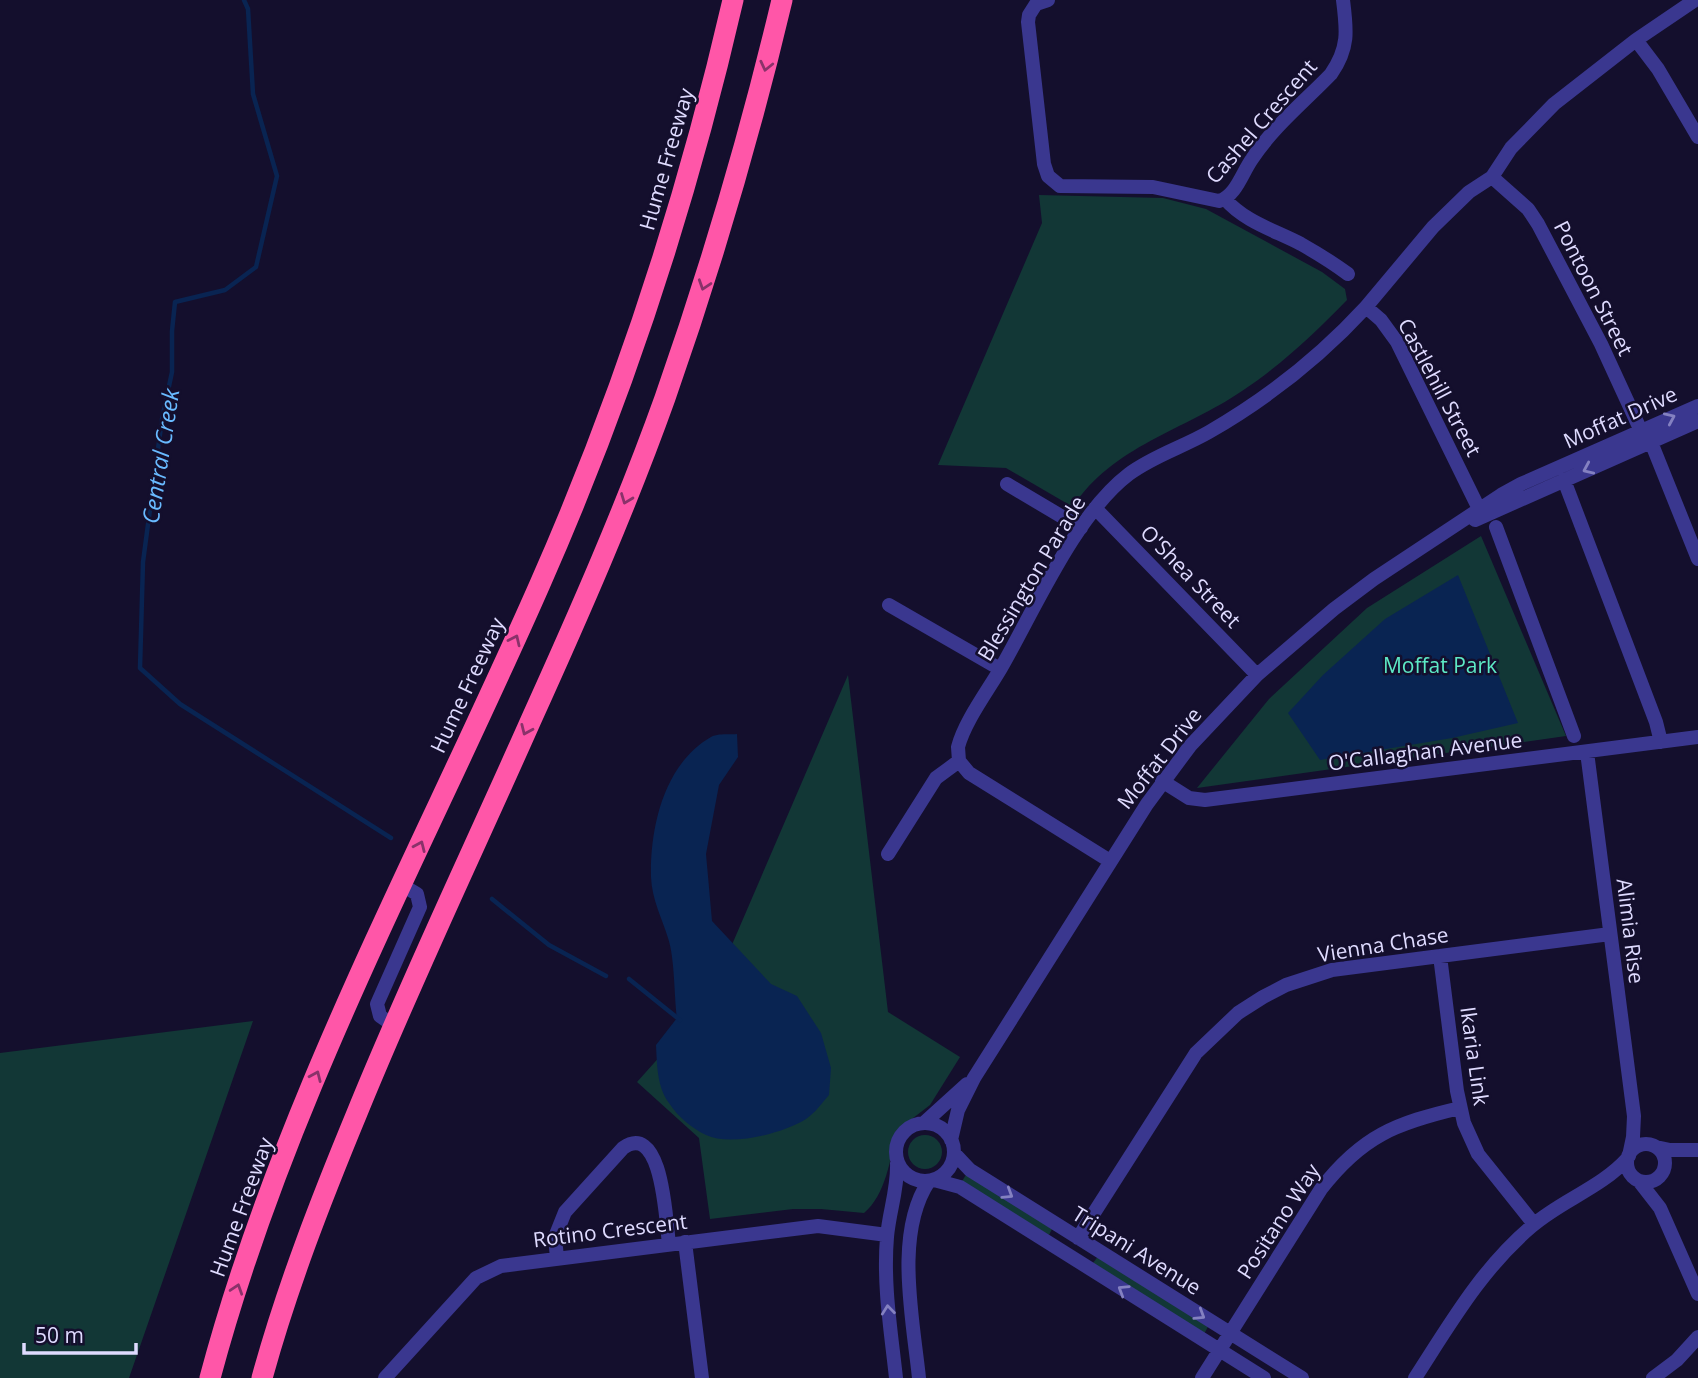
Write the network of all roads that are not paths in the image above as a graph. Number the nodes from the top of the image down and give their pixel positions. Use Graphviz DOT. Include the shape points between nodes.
graph roads {
  1 [pos="733,0"];
  2 [pos="782,0"];
  3 [pos="1048,0"];
  4 [pos="1343,0"];
  5 [pos="1690,1"];
  6 [pos="1636,40"];
  7 [pos="1698,137"];
  8 [pos="1492,177"];
  9 [pos="1225,199"];
  10 [pos="1348,274"];
  11 [pos="1366,307"];
  12 [pos="1698,406"];
  13 [pos="1698,421"];
  14 [pos="1646,436"];
  15 [pos="1564,480"];
  16 [pos="1007,484"];
  17 [pos="1095,508"];
  18 [pos="1481,513"];
  19 [pos="1496,527"];
  20 [pos="1081,528"];
  21 [pos="1698,559"];
  22 [pos="889,606"];
  23 [pos="1000,669"];
  24 [pos="1257,675"];
  25 [pos="1574,736"];
  26 [pos="1698,737"];
  27 [pos="1661,742"];
  28 [pos="1587,752"];
  29 [pos="959,761"];
  30 [pos="1162,781"];
  31 [pos="888,854"];
  32 [pos="1110,861"];
  33 [pos="402,885"];
  34 [pos="1609,934"];
  35 [pos="1440,956"];
  36 [pos="393,1025"];
  37 [pos="974,1078"];
  38 [pos="1460,1108"];
  39 [pos="1634,1116"];
  40 [pos="924,1124"];
  41 [pos="952,1147"];
  42 [pos="1655,1147"];
  43 [pos="1695,1150"];
  44 [pos="1628,1157"];
  45 [pos="897,1163"];
  46 [pos="1663,1172"];
  47 [pos="932,1180"];
  48 [pos="1638,1180"];
  49 [pos="1602,1181"];
  50 [pos="1660,1208"];
  51 [pos="1534,1224"];
  52 [pos="887,1235"];
  53 [pos="1078,1238"];
  54 [pos="685,1242"];
  55 [pos="669,1244"];
  56 [pos="557,1258"];
  57 [pos="1698,1292"];
  58 [pos="1230,1333"];
  59 [pos="1698,1337"];
  60 [pos="1220,1350"];
  61 [pos="1698,1354"];
  62 [pos="1677,1360"];
  63 [pos="210,1378"];
  64 [pos="262,1378"];
  65 [pos="385,1378"];
  66 [pos="702,1378"];
  67 [pos="896,1378"];
  68 [pos="919,1378"];
  69 [pos="1202,1378"];
  70 [pos="1264,1378"];
  71 [pos="1302,1378"];
  72 [pos="1415,1378"];
  73 [pos="1653,1378"];
  33 -- 1 [label="highway, Hume Freeway, one-way" via="541,582 600,439 683,194"];
  2 -- 36 [label="highway, one-way" via="736,180 664,402 533,716"];
  3 -- 9 [label="street, Cashel Crescent" via="1036,4 1028,22 1044,164 1053,182 1070,187 1153,187"];
  4 -- 9 [label="street, Cashel Crescent" via="1346,40 1338,64 1265,141"];
  5 -- 6 [label="street"];
  6 -- 7 [label="street"];
  6 -- 8 [label="street" via="1554,104 1511,148"];
  8 -- 11 [label="street" via="1456,204"];
  8 -- 14 [label="street, Pontoon Street" via="1534,216"];
  9 -- 10 [label="street" via="1249,219 1300,243"];
  11 -- 17 [label="street, Blessington Parade" via="1273,391 1205,435 1131,473"];
  11 -- 18 [label="street, Castlehill Street" via="1397,342"];
  14 -- 12 [label="street, Moffat Drive, one-way"];
  13 -- 14 [label="street, Moffat Drive"];
  14 -- 15 [label="street, Moffat Drive, one-way"];
  14 -- 18 [label="street, Moffat Drive" via="1521,484"];
  14 -- 21 [label="street, Pontoon Street"];
  15 -- 18 [label="street, Moffat Drive"];
  15 -- 27 [label="street"];
  16 -- 20 [label="street"];
  17 -- 20 [label="street, Blessington Parade"];
  17 -- 24 [label="street, O'Shea Street"];
  18 -- 24 [label="street, Moffat Drive" via="1374,579"];
  19 -- 25 [label="street"];
  20 -- 23 [label="street, Blessington Parade"];
  22 -- 23 [label="street"];
  23 -- 29 [label="street, Blessington Parade" via="960,741"];
  24 -- 30 [label="street, Moffat Drive"];
  26 -- 27 [label="street, O'Callaghan Avenue"];
  27 -- 28 [label="street, O'Callaghan Avenue"];
  28 -- 30 [label="street, O'Callaghan Avenue" via="1205,800 1189,798"];
  28 -- 34 [label="street, Alimia Rise"];
  29 -- 31 [label="street" via="936,778"];
  29 -- 32 [label="street" via="969,773"];
  30 -- 32 [label="street, Moffat Drive"];
  32 -- 37 [label="street, Moffat Drive"];
  33 -- 36 [label="street" via="417,894 420,907 377,1004 380,1016"];
  63 -- 33 [label="highway, Hume Freeway, one-way" via="274,1180"];
  34 -- 35 [label="street, Vienna Chase"];
  34 -- 39 [label="street, Alimia Rise"];
  35 -- 38 [label="street, Ikaria Link"];
  35 -- 53 [label="street, Vienna Chase" via="1310,976 1238,1013 1202,1046 1180,1075"];
  36 -- 64 [label="highway" via="304,1243"];
  37 -- 40 [label="street, Moffat Drive"];
  37 -- 41 [label="street, Moffat Drive" via="955,1120"];
  38 -- 51 [label="street, Ikaria Link" via="1478,1154"];
  38 -- 58 [label="street, Positano Way" via="1393,1127 1345,1161 1321,1189"];
  39 -- 42 [label="street, Alimia Rise"];
  39 -- 44 [label="street, Alimia Rise"];
  40 -- 41 [label="street" via="940,1128"];
  40 -- 45 [label="street" via="901,1136"];
  41 -- 47 [label="street" via="948,1170"];
  41 -- 53 [label="street, Tripani Avenue, one-way" via="970,1170"];
  42 -- 43 [label="street"];
  42 -- 44 [label="street" via="1642,1145"];
  42 -- 46 [label="street" via="1664,1156"];
  43 -- 46 [label="street"];
  44 -- 48 [label="street" via="1629,1170"];
  44 -- 49 [label="street"];
  45 -- 47 [label="street" via="910,1177"];
  45 -- 52 [label="street" via="898,1182"];
  46 -- 48 [label="street" via="1651,1182"];
  46 -- 50 [label="street"];
  60 -- 47 [label="street, Tripani Avenue, one-way" via="960,1188"];
  47 -- 68 [label="street" via="917,1203 909,1256"];
  48 -- 49 [label="street"];
  48 -- 50 [label="street"];
  49 -- 51 [label="street"];
  50 -- 57 [label="street"];
  51 -- 72 [label="street" via="1482,1277"];
  52 -- 54 [label="street, Rotino Crescent" via="818,1226"];
  67 -- 52 [label="street, one-way" via="886,1291"];
  53 -- 58 [label="street, Tripani Avenue, one-way"];
  54 -- 55 [label="street, Rotino Crescent"];
  54 -- 66 [label="street"];
  55 -- 56 [label="street, Rotino Crescent"];
  55 -- 56 [label="street" via="658,1167 650,1150 635,1142 623,1148 565,1212 555,1237"];
  56 -- 65 [label="street, Rotino Crescent" via="483,1273"];
  58 -- 60 [label="street, Positano Way"];
  58 -- 71 [label="street, Tripani Avenue"];
  59 -- 62 [label="street"];
  60 -- 69 [label="street, Positano Way"];
  60 -- 70 [label="street, Tripani Avenue"];
  61 -- 62 [label="street"];
  62 -- 73 [label="street"];
}
